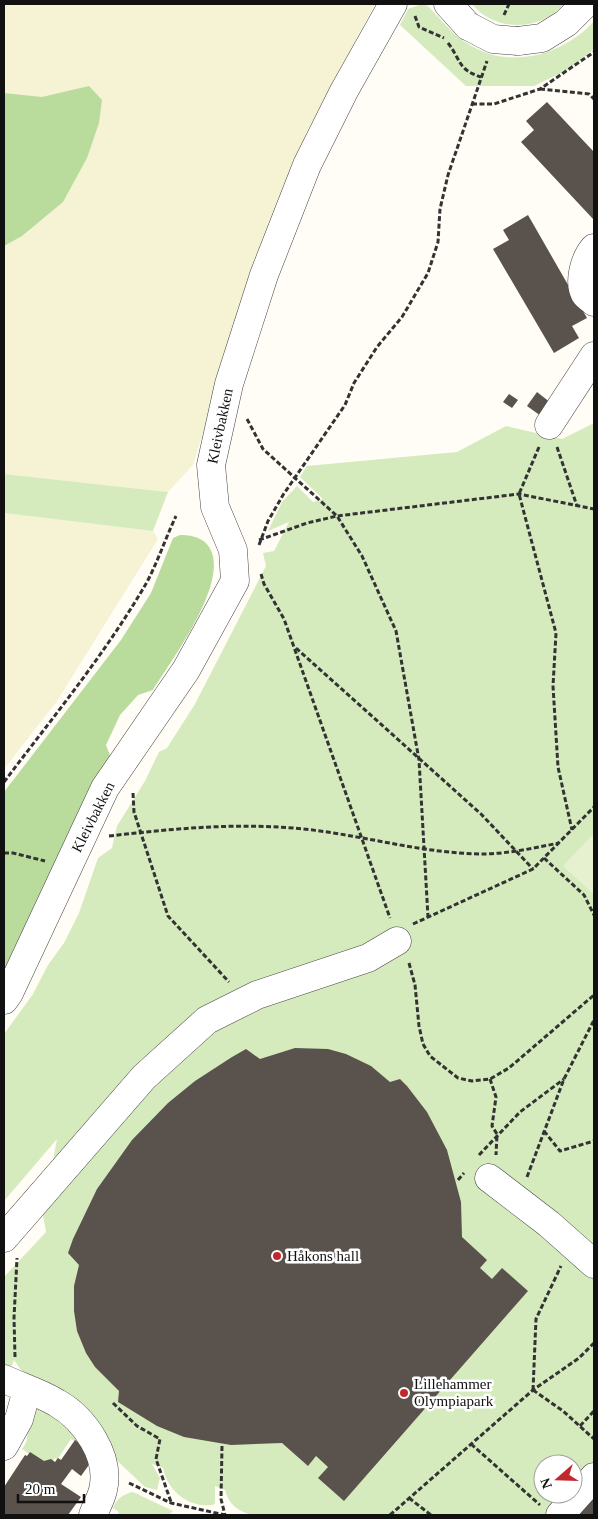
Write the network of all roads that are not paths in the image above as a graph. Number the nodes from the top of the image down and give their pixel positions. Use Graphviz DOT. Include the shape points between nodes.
graph roads {
  1 [pos="448,4"];
  2 [pos="585,4"];
  3 [pos="404,8"];
  4 [pos="594,248"];
  5 [pos="594,302"];
  6 [pos="594,356"];
  7 [pos="549,424"];
  8 [pos="397,940"];
  9 [pos="4,1000"];
  10 [pos="482,1166"];
  11 [pos="9,1232"];
  12 [pos="594,1264"];
  13 [pos="16,1384"];
  14 [pos="4,1446"];
  15 [pos="594,1477"];
  16 [pos="552,1512"];
  17 [pos="93,1515"];
  1 -- 2 [label="street, bridge" via="468,26 493,39 510,33 542,38 566,23"];
  3 -- 9 [label="street, Kleivbakken" via="344,91 307,165 264,275 229,384 210,465 215,507 232,550 235,581 186,670 105,788"];
  4 -- 5 [label="street" via="588,255 582,276 585,293"];
  6 -- 7 [label="street"];
  8 -- 11 [label="street" via="368,958 246,1001 207,1020 144,1077"];
  10 -- 12 [label="street"];
  13 -- 14 [label="street" via="19,1418"];
  13 -- 17 [label="street" via="57,1403 72,1414 101,1453 105,1471 103,1491"];
  15 -- 16 [label="street"];
}
